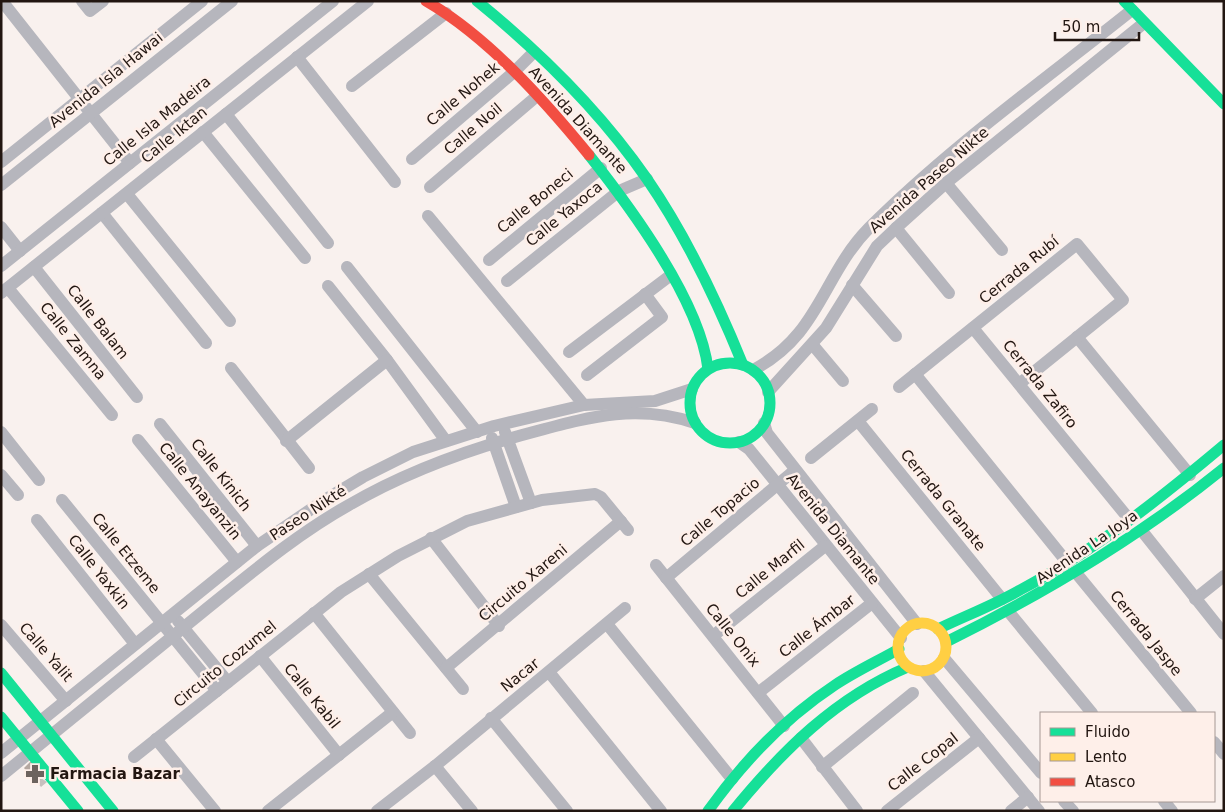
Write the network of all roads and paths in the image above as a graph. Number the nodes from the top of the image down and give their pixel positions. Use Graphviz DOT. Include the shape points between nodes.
graph roads {
  1 [pos="2,1"];
  2 [pos="82,1"];
  3 [pos="103,1"];
  4 [pos="202,1"];
  5 [pos="232,1"];
  6 [pos="333,1"];
  7 [pos="368,1"];
  8 [pos="426,1"];
  9 [pos="477,1"];
  10 [pos="1128,6"];
  11 [pos="446,13"];
  12 [pos="1144,24"];
  13 [pos="534,52"];
  14 [pos="297,57"];
  15 [pos="514,72"];
  16 [pos="352,86"];
  17 [pos="537,96"];
  18 [pos="79,100"];
  19 [pos="1224,104"];
  20 [pos="91,114"];
  21 [pos="226,114"];
  22 [pos="204,132"];
  23 [pos="412,159"];
  24 [pos="1,162"];
  25 [pos="130,163"];
  26 [pos="601,168"];
  27 [pos="647,180"];
  28 [pos="395,182"];
  29 [pos="946,183"];
  30 [pos="1,185"];
  31 [pos="430,187"];
  32 [pos="619,191"];
  33 [pos="127,194"];
  34 [pos="102,213"];
  35 [pos="428,216"];
  36 [pos="1,227"];
  37 [pos="896,228"];
  38 [pos="328,244"];
  39 [pos="1002,250"];
  40 [pos="20,251"];
  41 [pos="305,258"];
  42 [pos="489,260"];
  43 [pos="1,266"];
  44 [pos="34,267"];
  45 [pos="347,267"];
  46 [pos="671,275"];
  47 [pos="507,281"];
  48 [pos="852,285"];
  49 [pos="328,286"];
  50 [pos="5,290"];
  51 [pos="949,293"];
  52 [pos="645,294"];
  53 [pos="230,321"];
  54 [pos="973,328"];
  55 [pos="896,336"];
  56 [pos="1077,337"];
  57 [pos="206,343"];
  58 [pos="812,344"];
  59 [pos="569,352"];
  60 [pos="388,360"];
  61 [pos="748,367"];
  62 [pos="230,368"];
  63 [pos="708,369"];
  64 [pos="915,374"];
  65 [pos="588,375"];
  66 [pos="843,381"];
  67 [pos="1019,384"];
  68 [pos="899,387"];
  69 [pos="692,389"];
  70 [pos="768,392"];
  71 [pos="137,397"];
  72 [pos="584,405"];
  73 [pos="872,409"];
  74 [pos="112,415"];
  75 [pos="858,421"];
  76 [pos="695,423"];
  77 [pos="764,423"];
  78 [pos="160,424"];
  79 [pos="502,424"];
  80 [pos="482,430"];
  81 [pos="1,432"];
  82 [pos="507,439"];
  83 [pos="138,440"];
  84 [pos="286,441"];
  85 [pos="446,441"];
  86 [pos="739,442"];
  87 [pos="494,444"];
  88 [pos="1224,445"];
  89 [pos="811,458"];
  90 [pos="309,468"];
  91 [pos="1224,468"];
  92 [pos="795,470"];
  93 [pos="1,474"];
  94 [pos="1190,475"];
  95 [pos="39,480"];
  96 [pos="776,485"];
  97 [pos="18,496"];
  98 [pos="62,500"];
  99 [pos="531,503"];
  100 [pos="516,506"];
  101 [pos="1129,519"];
  102 [pos="38,520"];
  103 [pos="1142,531"];
  104 [pos="431,538"];
  105 [pos="257,546"];
  106 [pos="825,546"];
  107 [pos="237,562"];
  108 [pos="1066,562"];
  109 [pos="656,565"];
  110 [pos="370,574"];
  111 [pos="1077,574"];
  112 [pos="1224,576"];
  113 [pos="666,578"];
  114 [pos="1002,599"];
  115 [pos="1195,599"];
  116 [pos="872,603"];
  117 [pos="625,608"];
  118 [pos="152,610"];
  119 [pos="1008,611"];
  120 [pos="314,613"];
  121 [pos="172,614"];
  122 [pos="161,624"];
  123 [pos="606,624"];
  124 [pos="917,624"];
  125 [pos="1,625"];
  126 [pos="499,626"];
  127 [pos="938,629"];
  128 [pos="179,631"];
  129 [pos="1224,634"];
  130 [pos="713,636"];
  131 [pos="946,642"];
  132 [pos="900,643"];
  133 [pos="135,644"];
  134 [pos="260,656"];
  135 [pos="944,658"];
  136 [pos="908,667"];
  137 [pos="446,668"];
  138 [pos="924,671"];
  139 [pos="549,672"];
  140 [pos="1,673"];
  141 [pos="228,682"];
  142 [pos="463,689"];
  143 [pos="217,691"];
  144 [pos="758,693"];
  145 [pos="913,693"];
  146 [pos="66,701"];
  147 [pos="393,712"];
  148 [pos="1091,712"];
  149 [pos="1190,712"];
  150 [pos="1,717"];
  151 [pos="492,718"];
  152 [pos="41,721"];
  153 [pos="784,726"];
  154 [pos="410,733"];
  155 [pos="52,734"];
  156 [pos="19,738"];
  157 [pos="801,738"];
  158 [pos="979,738"];
  159 [pos="156,739"];
  160 [pos="1215,743"];
  161 [pos="1,753"];
  162 [pos="30,753"];
  163 [pos="1224,754"];
  164 [pos="339,755"];
  165 [pos="134,757"];
  166 [pos="435,766"];
  167 [pos="822,767"];
  168 [pos="1040,772"];
  169 [pos="1,776"];
  170 [pos="732,779"];
  171 [pos="1028,797"];
  172 [pos="78,811"];
  173 [pos="114,811"];
  174 [pos="215,811"];
  175 [pos="268,811"];
  176 [pos="377,811"];
  177 [pos="472,811"];
  178 [pos="567,811"];
  179 [pos="661,811"];
  180 [pos="708,811"];
  181 [pos="733,811"];
  182 [pos="858,811"];
  183 [pos="887,811"];
  184 [pos="1011,811"];
  185 [pos="1039,811"];
  1 -- 18 [label="street"];
  2 -- 3 [label="street" via="90,12"];
  4 -- 18 [label="street, Avenida Isla Hawai"];
  5 -- 20 [label="street, Avenida Isla Hawai"];
  6 -- 25 [label="street, Calle Isla Madeira"];
  7 -- 14 [label="street, Calle Iktan"];
  8 -- 11 [label="street, Avenida Diamante"];
  9 -- 13 [label="street, Avenida Diamante"];
  10 -- 12 [label="street"];
  10 -- 61 [label="street, Avenida Paseo Nikte" via="913,184 867,230 793,342 772,360"];
  11 -- 15 [label="street, Avenida Diamante"];
  11 -- 16 [label="street"];
  12 -- 19 [label="street"];
  12 -- 29 [label="street, Avenida Paseo Nikte"];
  13 -- 15 [label="street, Calle Nohek"];
  13 -- 27 [label="street, Avenida Diamante" via="592,112"];
  14 -- 21 [label="street, Calle Iktan"];
  14 -- 28 [label="street"];
  15 -- 17 [label="street, Avenida Diamante"];
  15 -- 23 [label="street, Calle Nohek"];
  17 -- 26 [label="street, Avenida Diamante"];
  17 -- 31 [label="street, Calle Noil"];
  18 -- 20 [label="street"];
  18 -- 24 [label="street, Avenida Isla Hawai"];
  20 -- 25 [label="street"];
  20 -- 30 [label="street, Avenida Isla Hawai"];
  21 -- 22 [label="street, Calle Iktan"];
  21 -- 38 [label="street"];
  22 -- 33 [label="street, Calle Iktan"];
  22 -- 41 [label="street"];
  25 -- 40 [label="street, Calle Isla Madeira"];
  26 -- 32 [label="street, Avenida Diamante"];
  26 -- 42 [label="street, Calle Boneci"];
  27 -- 32 [label="street, Calle Yaxoca"];
  27 -- 61 [label="street, Avenida Diamante" via="700,269"];
  29 -- 37 [label="street, Avenida Paseo Nikte"];
  29 -- 39 [label="street"];
  32 -- 46 [label="street, Avenida Diamante"];
  32 -- 47 [label="street, Calle Yaxoca"];
  33 -- 34 [label="street, Calle Iktan"];
  33 -- 53 [label="street"];
  34 -- 44 [label="street, Calle Iktan"];
  34 -- 57 [label="street"];
  35 -- 72 [label="street"];
  36 -- 40 [label="street"];
  37 -- 48 [label="street, Avenida Paseo Nikte" via="877,246"];
  37 -- 51 [label="street"];
  40 -- 43 [label="street, Calle Isla Madeira"];
  44 -- 50 [label="street, Calle Iktan"];
  44 -- 71 [label="street, Calle Balam"];
  45 -- 80 [label="street"];
  46 -- 52 [label="street"];
  46 -- 63 [label="street, Avenida Diamante" via="700,334"];
  48 -- 55 [label="street"];
  48 -- 58 [label="street, Avenida Paseo Nikte" via="826,328"];
  49 -- 60 [label="street"];
  50 -- 74 [label="street, Calle Zamna"];
  52 -- 59 [label="street"];
  52 -- 65 [label="street" via="662,317"];
  54 -- 56 [label="street, Cerrada Rubí" via="1077,244 1122,300"];
  54 -- 64 [label="street"];
  54 -- 67 [label="street, Cerrada Zafiro"];
  56 -- 67 [label="street, Cerrada Rubí"];
  56 -- 94 [label="street"];
  58 -- 66 [label="street"];
  58 -- 70 [label="street, Avenida Paseo Nikte"];
  60 -- 84 [label="street"];
  60 -- 85 [label="street"];
  61 -- 63 [label="street" via="731,362"];
  61 -- 70 [label="street" via="762,380"];
  62 -- 84 [label="street"];
  63 -- 69 [label="street"];
  64 -- 68 [label="street"];
  64 -- 108 [label="street"];
  67 -- 101 [label="street, Cerrada Zafiro"];
  69 -- 72 [label="street, Paseo Nikté" via="654,401"];
  69 -- 76 [label="street" via="690,406"];
  70 -- 77 [label="street" via="768,413"];
  72 -- 79 [label="street, Paseo Nikté"];
  73 -- 75 [label="street"];
  75 -- 89 [label="street"];
  75 -- 114 [label="street, Cerrada Granate"];
  76 -- 82 [label="street, Paseo Nikté" via="670,414 616,414 582,419"];
  76 -- 86 [label="street" via="714,439"];
  77 -- 86 [label="street" via="749,438"];
  77 -- 92 [label="street, Avenida Diamante" via="767,433"];
  78 -- 105 [label="street, Calle Kinich"];
  79 -- 80 [label="street, Paseo Nikté"];
  79 -- 82 [label="street"];
  80 -- 85 [label="street, Paseo Nikté"];
  80 -- 87 [label="street"];
  81 -- 95 [label="street"];
  82 -- 87 [label="street, Paseo Nikté"];
  82 -- 99 [label="street"];
  83 -- 107 [label="street, Calle Anayanzin"];
  84 -- 90 [label="street"];
  85 -- 105 [label="street, Paseo Nikté" via="413,452 363,477"];
  86 -- 96 [label="street, Avenida Diamante" via="749,449"];
  87 -- 100 [label="street"];
  87 -- 128 [label="street, Paseo Nikté" via="411,474 349,505 280,550"];
  88 -- 94 [label="street, Avenida La Joya"];
  91 -- 103 [label="street, Avenida La Joya"];
  92 -- 96 [label="street, Calle Topacio"];
  92 -- 124 [label="street, Avenida Diamante"];
  93 -- 97 [label="street"];
  94 -- 101 [label="street, Avenida La Joya"];
  96 -- 106 [label="street, Avenida Diamante"];
  96 -- 113 [label="street, Calle Topacio"];
  98 -- 118 [label="street, Calle Etzeme"];
  99 -- 100 [label="street, Circuito Xareni"];
  99 -- 126 [label="street, Circuito Xareni" via="595,494 624,526"];
  100 -- 104 [label="street, Circuito Xareni" via="468,521"];
  101 -- 108 [label="street, Avenida La Joya"];
  102 -- 133 [label="street, Calle Yaxkin"];
  103 -- 111 [label="street, Avenida La Joya"];
  103 -- 115 [label="street"];
  104 -- 110 [label="street, Circuito Xareni"];
  104 -- 126 [label="street"];
  105 -- 107 [label="street, Paseo Nikté"];
  106 -- 116 [label="street, Avenida Diamante"];
  106 -- 130 [label="street, Calle Marfil"];
  107 -- 121 [label="street, Paseo Nikté"];
  108 -- 114 [label="street, Avenida La Joya"];
  109 -- 113 [label="street, Calle Onix"];
  110 -- 120 [label="street, Circuito Cozumel"];
  110 -- 137 [label="street"];
  111 -- 119 [label="street, Avenida La Joya"];
  111 -- 149 [label="street, Cerrada Jaspe"];
  112 -- 115 [label="street"];
  113 -- 130 [label="street, Calle Onix"];
  114 -- 127 [label="street, Avenida La Joya"];
  115 -- 129 [label="street"];
  116 -- 132 [label="street, Avenida Diamante"];
  116 -- 144 [label="street, Calle Ámbar"];
  117 -- 123 [label="street, Nacar"];
  118 -- 121 [label="street, Calle Etzeme"];
  118 -- 122 [label="street"];
  119 -- 131 [label="street, Avenida La Joya"];
  119 -- 148 [label="street"];
  120 -- 134 [label="street, Circuito Cozumel"];
  120 -- 147 [label="street"];
  121 -- 122 [label="street, Paseo Nikté"];
  121 -- 128 [label="street"];
  122 -- 128 [label="street"];
  122 -- 133 [label="street, Paseo Nikté"];
  123 -- 139 [label="street, Nacar"];
  123 -- 170 [label="street"];
  124 -- 127 [label="street" via="924,623"];
  124 -- 132 [label="street" via="905,631"];
  125 -- 146 [label="street, Calle Yalit"];
  126 -- 137 [label="street, Circuito Xareni"];
  127 -- 131 [label="street"];
  128 -- 141 [label="street"];
  128 -- 143 [label="street"];
  128 -- 155 [label="street, Paseo Nikté"];
  130 -- 144 [label="street, Calle Onix"];
  131 -- 135 [label="street"];
  132 -- 136 [label="street" via="903,662"];
  132 -- 153 [label="street" via="826,691"];
  133 -- 146 [label="street, Paseo Nikté"];
  134 -- 141 [label="street, Circuito Cozumel"];
  134 -- 164 [label="street, Calle Kabil"];
  135 -- 138 [label="street"];
  135 -- 168 [label="street"];
  136 -- 138 [label="street"];
  136 -- 157 [label="street" via="864,688"];
  137 -- 142 [label="street"];
  138 -- 158 [label="street"];
  139 -- 151 [label="street, Nacar"];
  139 -- 179 [label="street"];
  140 -- 152 [label="street"];
  141 -- 143 [label="street, Circuito Cozumel"];
  143 -- 159 [label="street, Circuito Cozumel"];
  144 -- 153 [label="street, Calle Onix"];
  145 -- 167 [label="street"];
  146 -- 152 [label="street, Paseo Nikté"];
  147 -- 154 [label="street"];
  147 -- 164 [label="street"];
  150 -- 156 [label="street"];
  151 -- 166 [label="street, Nacar"];
  151 -- 178 [label="street"];
  152 -- 155 [label="street"];
  152 -- 156 [label="street, Paseo Nikté"];
  153 -- 170 [label="street"];
  155 -- 162 [label="street, Paseo Nikté"];
  155 -- 173 [label="street"];
  156 -- 161 [label="street, Paseo Nikté"];
  156 -- 162 [label="street"];
  157 -- 167 [label="street"];
  157 -- 181 [label="street" via="776,760"];
  158 -- 171 [label="street"];
  158 -- 183 [label="street, Calle Copal"];
  159 -- 165 [label="street, Circuito Cozumel"];
  159 -- 174 [label="street"];
  160 -- 163 [label="street"];
  162 -- 169 [label="street, Paseo Nikté"];
  162 -- 172 [label="street"];
  164 -- 175 [label="street"];
  166 -- 176 [label="street, Nacar"];
  166 -- 177 [label="street"];
  167 -- 182 [label="street"];
  170 -- 180 [label="street"];
  171 -- 184 [label="street"];
  171 -- 185 [label="street"];
}
